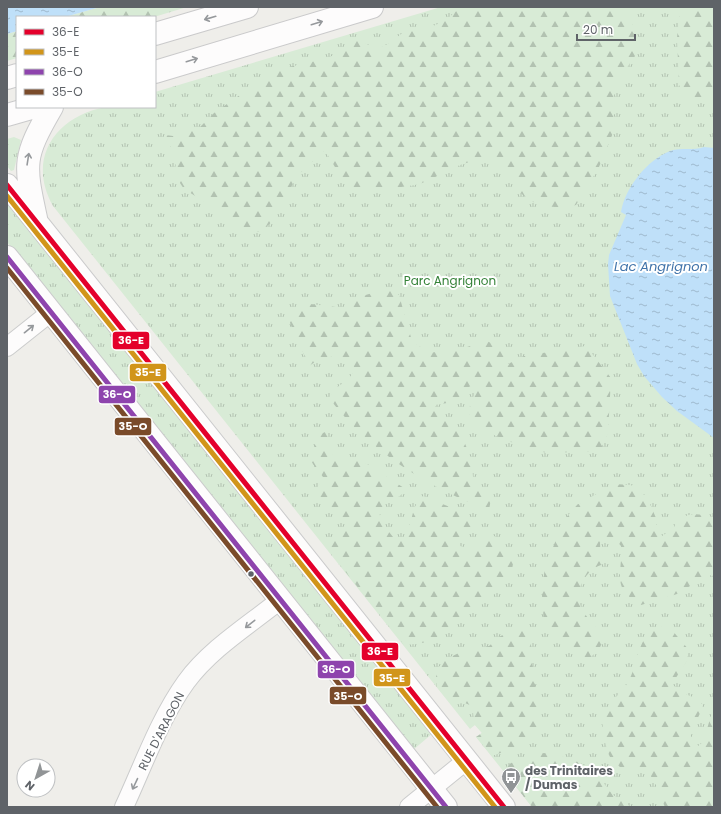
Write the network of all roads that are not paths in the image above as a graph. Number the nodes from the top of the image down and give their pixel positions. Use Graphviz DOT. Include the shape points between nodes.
graph roads {
  1 [pos="247,7"];
  2 [pos="372,7"];
  3 [pos="156,34"];
  4 [pos="156,72"];
  5 [pos="32,108"];
  6 [pos="51,108"];
  7 [pos="7,115"];
  8 [pos="7,185"];
  9 [pos="36,222"];
  10 [pos="7,257"];
  11 [pos="51,312"];
  12 [pos="7,347"];
  13 [pos="280,600"];
  14 [pos="467,760"];
  15 [pos="432,789"];
  16 [pos="124,807"];
  17 [pos="409,807"];
  18 [pos="446,807"];
  19 [pos="504,807"];
  1 -- 3 [label="main road, one-way"];
  4 -- 2 [label="main road, one-way"];
  5 -- 7 [label="main road"];
  9 -- 6 [label="main road, one-way" via="27,164 31,146"];
  8 -- 9 [label="main road"];
  9 -- 14 [label="main road"];
  10 -- 11 [label="main road"];
  12 -- 11 [label="street, one-way"];
  11 -- 13 [label="main road"];
  13 -- 15 [label="main road"];
  13 -- 16 [label="street, RUE D'ARAGON, one-way" via="213,654 186,681 165,717"];
  14 -- 15 [label="street"];
  14 -- 19 [label="main road"];
  15 -- 17 [label="street"];
  15 -- 18 [label="main road"];
}
